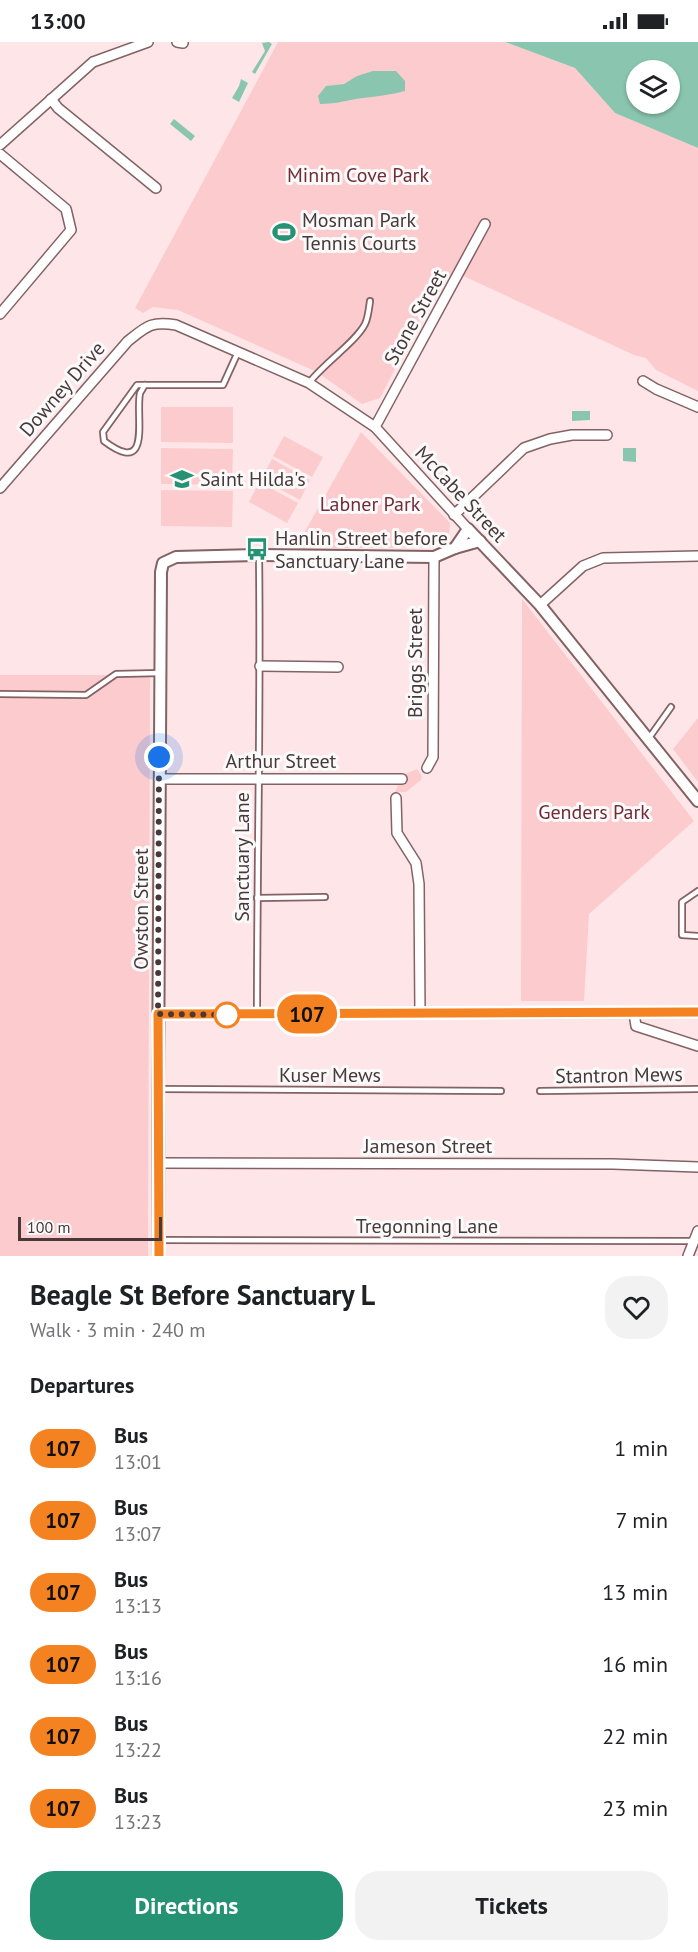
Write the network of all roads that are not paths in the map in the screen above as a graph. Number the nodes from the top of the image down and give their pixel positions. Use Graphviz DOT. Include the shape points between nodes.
graph roads {
  1 [pos="148,42"];
  2 [pos="51,99"];
  3 [pos="0,145"];
  4 [pos="0,154"];
  5 [pos="156,188"];
  6 [pos="485,224"];
  7 [pos="370,301"];
  8 [pos="0,314"];
  9 [pos="128,341"];
  10 [pos="238,352"];
  11 [pos="644,381"];
  12 [pos="309,382"];
  13 [pos="145,385"];
  14 [pos="698,407"];
  15 [pos="375,427"];
  16 [pos="607,435"];
  17 [pos="0,488"];
  18 [pos="454,515"];
  19 [pos="468,529"];
  20 [pos="480,541"];
  21 [pos="455,548"];
  22 [pos="259,555"];
  23 [pos="698,556"];
  24 [pos="434,557"];
  25 [pos="540,605"];
  26 [pos="260,666"];
  27 [pos="338,667"];
  28 [pos="161,673"];
  29 [pos="0,694"];
  30 [pos="671,707"];
  31 [pos="649,738"];
  32 [pos="427,768"];
  33 [pos="159,778"];
  34 [pos="257,779"];
  35 [pos="402,779"];
  36 [pos="396,798"];
  37 [pos="698,801"];
  38 [pos="698,891"];
  39 [pos="325,897"];
  40 [pos="257,898"];
  41 [pos="698,936"];
  42 [pos="698,1012"];
  43 [pos="634,1013"];
  44 [pos="158,1014"];
  45 [pos="420,1014"];
  46 [pos="257,1015"];
  47 [pos="698,1046"];
  48 [pos="158,1089"];
  49 [pos="698,1089"];
  50 [pos="501,1091"];
  51 [pos="540,1091"];
  52 [pos="159,1163"];
  53 [pos="698,1167"];
  54 [pos="698,1231"];
  55 [pos="159,1240"];
  56 [pos="694,1241"];
  57 [pos="159,1256"];
  58 [pos="688,1256"];
  1 -- 2 [label="street" via="93,63"];
  2 -- 3 [label="street"];
  2 -- 5 [label="street"];
  4 -- 8 [label="street" via="66,209 71,230"];
  6 -- 15 [label="street, Stone Street"];
  7 -- 12 [label="lane" via="360,332"];
  9 -- 10 [label="street, McCabe Street" via="158,322 176,325"];
  9 -- 17 [label="street, Downey Drive"];
  10 -- 12 [label="street, McCabe Street"];
  10 -- 13 [label="lane" via="223,385"];
  11 -- 14 [label="street"];
  12 -- 15 [label="street, McCabe Street"];
  13 -- 13 [label="lane" via="140,393 139,443 128,452 117,451 104,441 103,432 137,385"];
  15 -- 18 [label="street, McCabe Street"];
  16 -- 18 [label="street" via="572,435 524,448"];
  18 -- 19 [label="street, McCabe Street"];
  19 -- 20 [label="street, McCabe Street"];
  19 -- 21 [label="street"];
  20 -- 21 [label="street"];
  20 -- 25 [label="street, McCabe Street"];
  21 -- 24 [label="street"];
  22 -- 24 [label="street"];
  22 -- 26 [label="lane, Sanctuary Lane"];
  22 -- 28 [label="street, Owston Street" via="176,557 163,563"];
  23 -- 25 [label="street" via="603,558 583,566"];
  24 -- 32 [label="street, Briggs Street" via="433,757"];
  25 -- 31 [label="street, McCabe Street"];
  26 -- 27 [label="street"];
  26 -- 34 [label="lane, Sanctuary Lane"];
  28 -- 29 [label="lane" via="116,674 86,695"];
  28 -- 33 [label="street, Owston Street"];
  30 -- 31 [label="lane"];
  31 -- 37 [label="street, McCabe Street"];
  33 -- 34 [label="street, Arthur Street"];
  33 -- 44 [label="street, Owston Street"];
  34 -- 35 [label="street, Arthur Street"];
  34 -- 40 [label="lane, Sanctuary Lane"];
  36 -- 45 [label="street" via="397,832 416,863 419,884"];
  38 -- 41 [label="lane" via="682,902 682,935"];
  39 -- 40 [label="lane"];
  40 -- 46 [label="lane, Sanctuary Lane"];
  42 -- 43 [label="street"];
  43 -- 45 [label="street"];
  43 -- 47 [label="street" via="636,1026"];
  44 -- 46 [label="street"];
  44 -- 48 [label="street, Owston Street"];
  45 -- 46 [label="street"];
  48 -- 50 [label="lane, Kuser Mews"];
  48 -- 52 [label="street, Owston Street"];
  49 -- 51 [label="lane, Stantron Mews"];
  52 -- 53 [label="street, Jameson Street"];
  52 -- 55 [label="street, Owston Street"];
  54 -- 56 [label="street"];
  55 -- 56 [label="lane, Tregonning Lane"];
  55 -- 57 [label="street, Owston Street"];
  56 -- 58 [label="street"];
}
